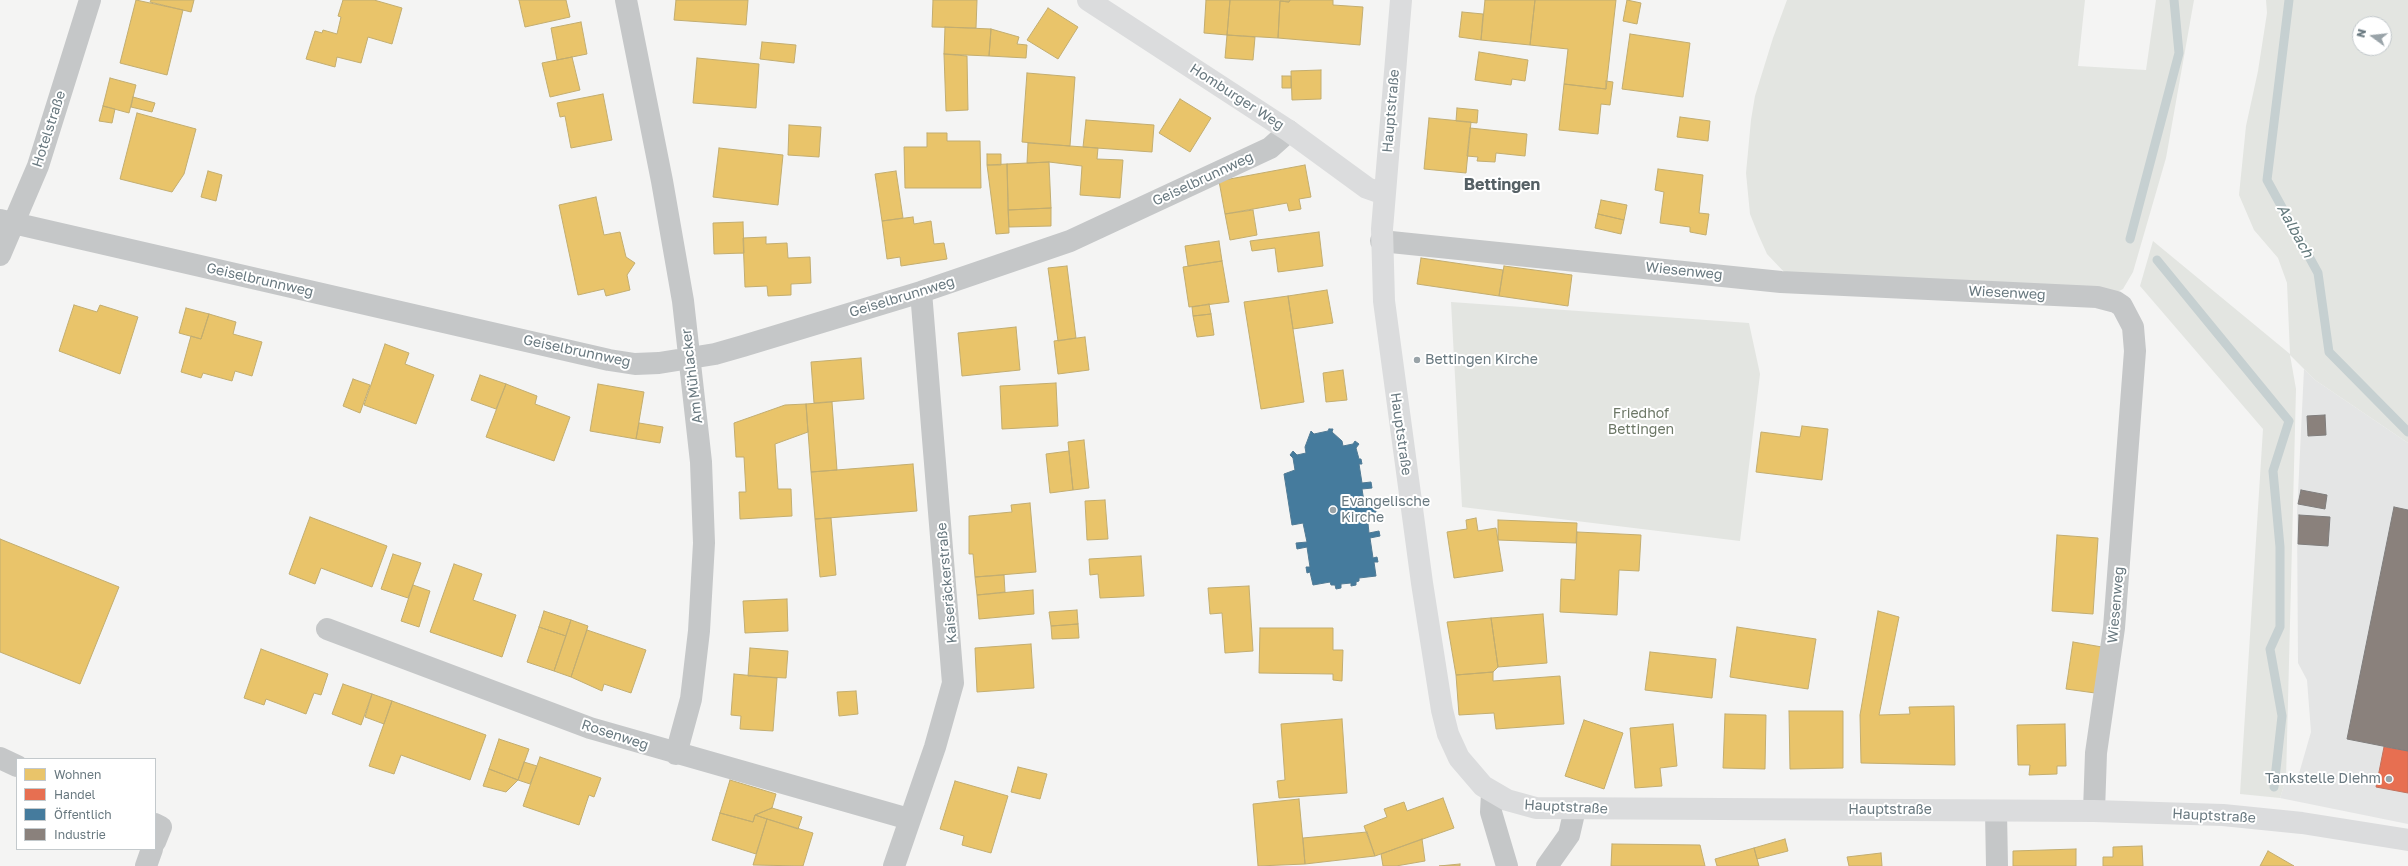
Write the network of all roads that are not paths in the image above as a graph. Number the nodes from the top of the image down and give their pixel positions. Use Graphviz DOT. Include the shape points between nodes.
graph roads {
  1 [pos="90,0"];
  2 [pos="626,0"];
  3 [pos="1088,0"];
  4 [pos="1401,0"];
  5 [pos="1289,131"];
  6 [pos="1384,194"];
  7 [pos="7,222"];
  8 [pos="1381,241"];
  9 [pos="0,255"];
  10 [pos="922,292"];
  11 [pos="690,358"];
  12 [pos="327,629"];
  13 [pos="676,754"];
  14 [pos="0,758"];
  15 [pos="16,766"];
  16 [pos="1492,792"];
  17 [pos="1575,809"];
  18 [pos="1996,811"];
  19 [pos="2094,811"];
  20 [pos="909,819"];
  21 [pos="156,824"];
  22 [pos="156,840"];
  23 [pos="2408,840"];
  24 [pos="152,850"];
  25 [pos="146,866"];
  26 [pos="894,866"];
  27 [pos="1507,866"];
  28 [pos="1547,866"];
  29 [pos="1997,866"];
  1 -- 7 [label="street, Hotelstraße" via="38,166"];
  2 -- 11 [label="street, Am Mühlacker" via="662,181"];
  3 -- 5 [label="street, Homburger Weg"];
  4 -- 6 [label="street, Hauptstraße"];
  5 -- 6 [label="street, Homburger Weg" via="1366,188"];
  5 -- 10 [label="street, Geiselbrunnweg" via="1270,148 1070,241"];
  6 -- 8 [label="street, Hauptstraße"];
  7 -- 9 [label="street, Hotelstraße"];
  7 -- 11 [label="street, Geiselbrunnweg" via="609,360 635,364"];
  8 -- 16 [label="street, Hauptstraße" via="1388,337 1442,710 1448,734 1459,758 1475,778"];
  8 -- 19 [label="street, Wiesenweg" via="1781,282 2097,297 2122,306 2133,327 2135,351 2114,628 2096,753"];
  10 -- 11 [label="street, Geiselbrunnweg" via="743,346"];
  10 -- 20 [label="street, Kaiseräckerstraße" via="954,683"];
  11 -- 13 [label="street, Am Mühlacker" via="701,462 703,587 691,699"];
  12 -- 13 [label="street, Rosenweg" via="590,728"];
  13 -- 20 [label="street, Rosenweg"];
  14 -- 15 [label="street"];
  16 -- 17 [label="street, Hauptstraße" via="1526,806"];
  16 -- 27 [label="street" via="1491,812"];
  17 -- 18 [label="street, Hauptstraße"];
  17 -- 28 [label="street" via="1569,835"];
  18 -- 19 [label="street, Hauptstraße"];
  18 -- 29 [label="street"];
  19 -- 23 [label="street, Hauptstraße" via="2253,817"];
  20 -- 26 [label="street, Kaiseräckerstraße"];
  21 -- 22 [label="street" via="161,827"];
  24 -- 25 [label="street"];
}
